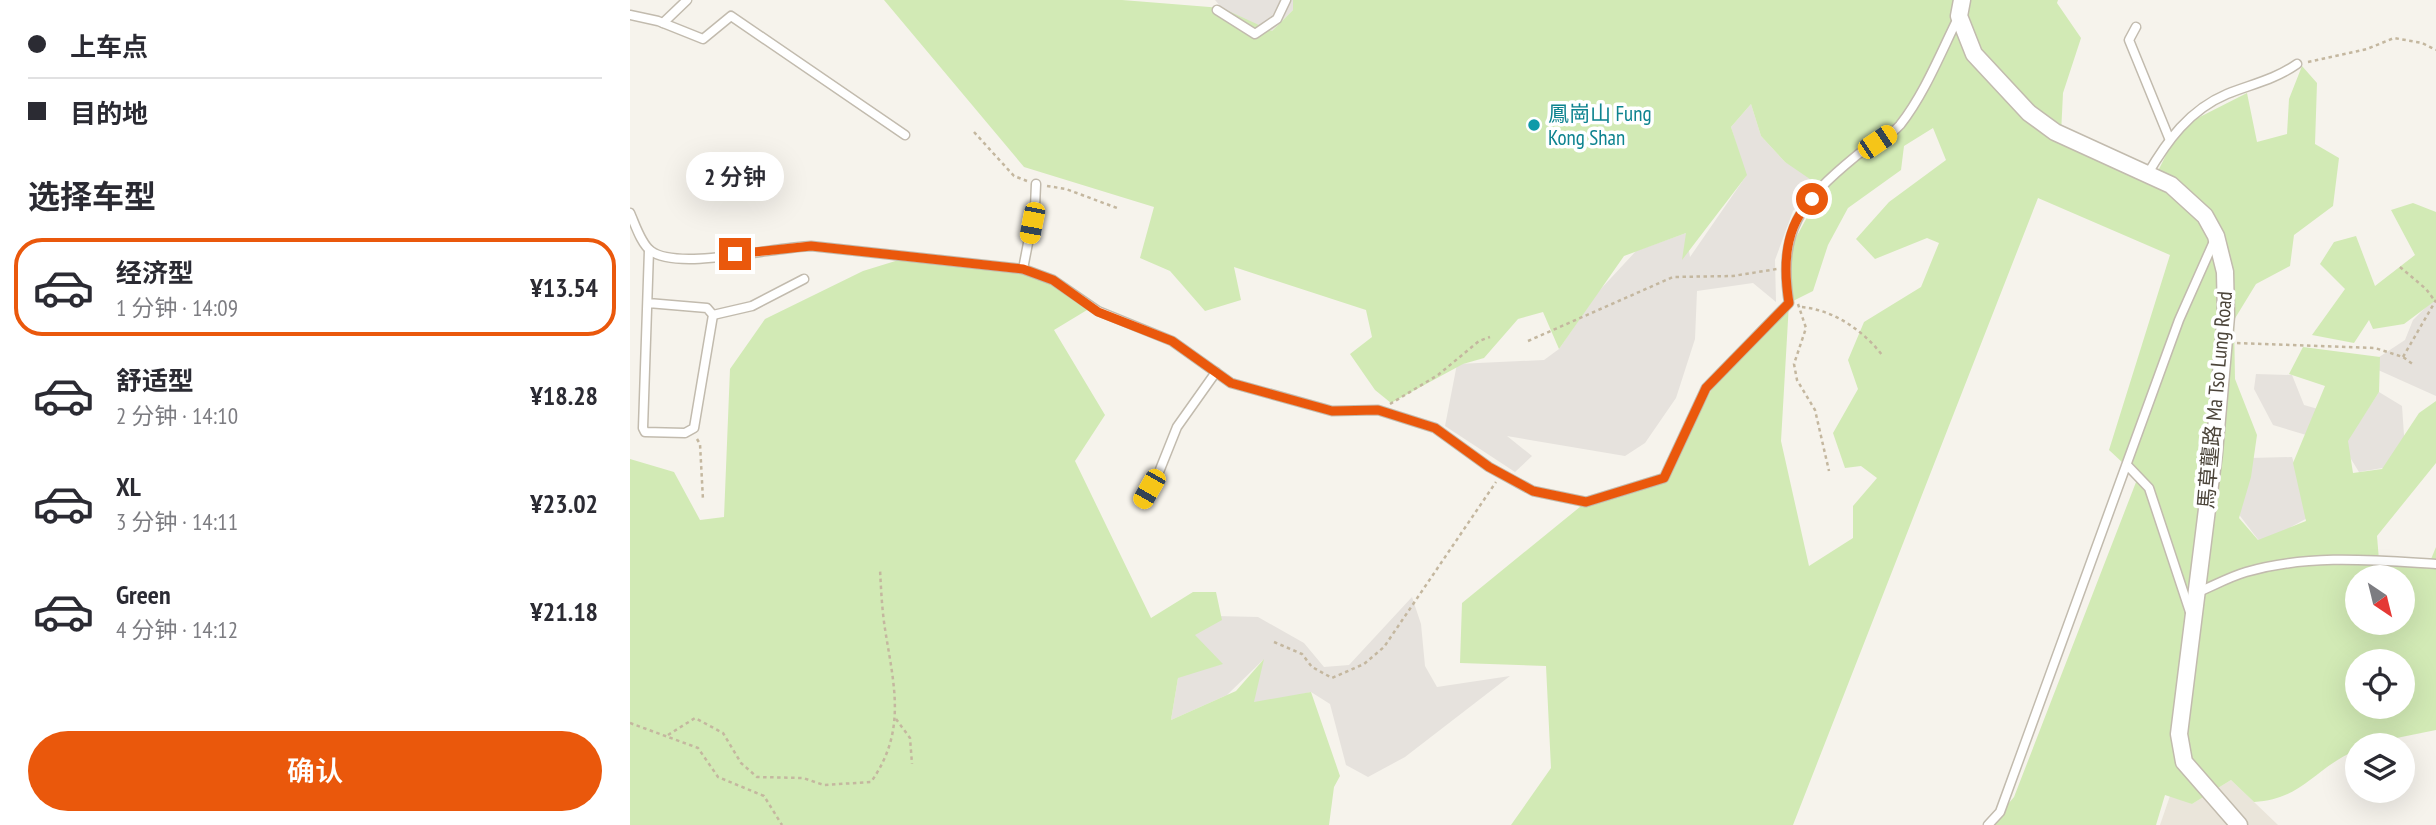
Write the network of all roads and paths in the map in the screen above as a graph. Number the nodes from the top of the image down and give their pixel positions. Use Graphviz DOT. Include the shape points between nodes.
graph roads {
  1 [pos="687,0"];
  2 [pos="1286,0"];
  3 [pos="1960,8"];
  4 [pos="1217,10"];
  5 [pos="630,15"];
  6 [pos="663,23"];
  7 [pos="2136,27"];
  8 [pos="2436,50"];
  9 [pos="2297,64"];
  10 [pos="974,132"];
  11 [pos="905,135"];
  12 [pos="2169,138"];
  13 [pos="2147,175"];
  14 [pos="1036,184"];
  15 [pos="1117,208"];
  16 [pos="630,214"];
  17 [pos="2216,236"];
  18 [pos="649,250"];
  19 [pos="2400,267"];
  20 [pos="1784,268"];
  21 [pos="1023,269"];
  22 [pos="804,279"];
  23 [pos="2435,301"];
  24 [pos="648,303"];
  25 [pos="1789,303"];
  26 [pos="1802,307"];
  27 [pos="713,314"];
  28 [pos="1490,337"];
  29 [pos="1528,341"];
  30 [pos="2224,342"];
  31 [pos="1882,355"];
  32 [pos="2403,357"];
  33 [pos="2414,365"];
  34 [pos="1216,372"];
  35 [pos="1378,410"];
  36 [pos="691,430"];
  37 [pos="2127,465"];
  38 [pos="1829,471"];
  39 [pos="1501,474"];
  40 [pos="704,500"];
  41 [pos="1141,502"];
  42 [pos="2436,564"];
  43 [pos="880,569"];
  44 [pos="2196,593"];
  45 [pos="2193,622"];
  46 [pos="1274,642"];
  47 [pos="896,719"];
  48 [pos="630,723"];
  49 [pos="668,735"];
  50 [pos="912,764"];
  51 [pos="782,825"];
  52 [pos="1987,825"];
  53 [pos="2239,825"];
  1 -- 6 [label="lane"];
  2 -- 4 [label="lane" via="1277,19 1255,34"];
  3 -- 13 [label="street, 馬草壟路 Ma Tso Lung Road" via="1974,54 2029,113 2055,132"];
  3 -- 20 [label="lane" via="1920,94 1898,127 1856,156 1801,210 1790,234"];
  5 -- 6 [label="lane"];
  6 -- 11 [label="lane" via="703,39 731,16"];
  7 -- 12 [label="lane" via="2129,40 2134,59"];
  8 -- 9 [label="path" via="2394,38 2367,49"];
  9 -- 12 [label="lane" via="2276,78 2227,94 2196,111"];
  10 -- 14 [label="path" via="1014,176"];
  12 -- 13 [label="lane"];
  13 -- 17 [label="street, 馬草壟路 Ma Tso Lung Road" via="2171,185 2205,216"];
  14 -- 15 [label="path" via="1066,189"];
  14 -- 21 [label="lane"];
  16 -- 18 [label="lane"];
  17 -- 30 [label="street, 馬草壟路 Ma Tso Lung Road" via="2225,272"];
  17 -- 37 [label="lane" via="2179,320"];
  18 -- 21 [label="lane" via="668,259 712,258 811,246"];
  18 -- 24 [label="lane"];
  19 -- 23 [label="path"];
  20 -- 25 [label="lane"];
  20 -- 29 [label="path" via="1733,276 1672,276"];
  21 -- 34 [label="lane" via="1053,280 1098,312 1172,341"];
  22 -- 27 [label="lane" via="752,306"];
  23 -- 32 [label="path"];
  24 -- 27 [label="lane" via="707,308"];
  24 -- 36 [label="lane" via="643,428 645,432"];
  25 -- 26 [label="path"];
  25 -- 39 [label="lane" via="1706,388 1664,478 1586,502 1533,491"];
  26 -- 31 [label="path" via="1820,309 1845,321"];
  26 -- 38 [label="path" via="1806,328 1794,364 1797,380 1815,410"];
  27 -- 36 [label="lane"];
  28 -- 35 [label="path" via="1428,382"];
  30 -- 32 [label="path" via="2375,348"];
  30 -- 44 [label="street, 馬草壟路 Ma Tso Lung Road"];
  32 -- 33 [label="path"];
  34 -- 35 [label="lane" via="1231,383 1332,411"];
  34 -- 41 [label="lane" via="1177,427 1157,477"];
  35 -- 39 [label="lane" via="1435,428"];
  36 -- 40 [label="path" via="701,444"];
  37 -- 45 [label="lane" via="2149,488"];
  37 -- 52 [label="lane" via="2000,812"];
  39 -- 46 [label="path" via="1384,647 1364,664 1332,678 1312,667 1302,654"];
  42 -- 44 [label="lane" via="2298,561 2245,572"];
  43 -- 47 [label="path"];
  44 -- 45 [label="street, 馬草壟路 Ma Tso Lung Road"];
  45 -- 53 [label="street, 馬草壟路 Ma Tso Lung Road" via="2179,734 2184,762"];
  47 -- 49 [label="path" via="886,761 871,782 852,786 757,777 741,763 723,733 695,718"];
  47 -- 50 [label="path" via="910,738"];
  48 -- 49 [label="path"];
  49 -- 51 [label="path" via="698,748 718,777 764,796"];
}
